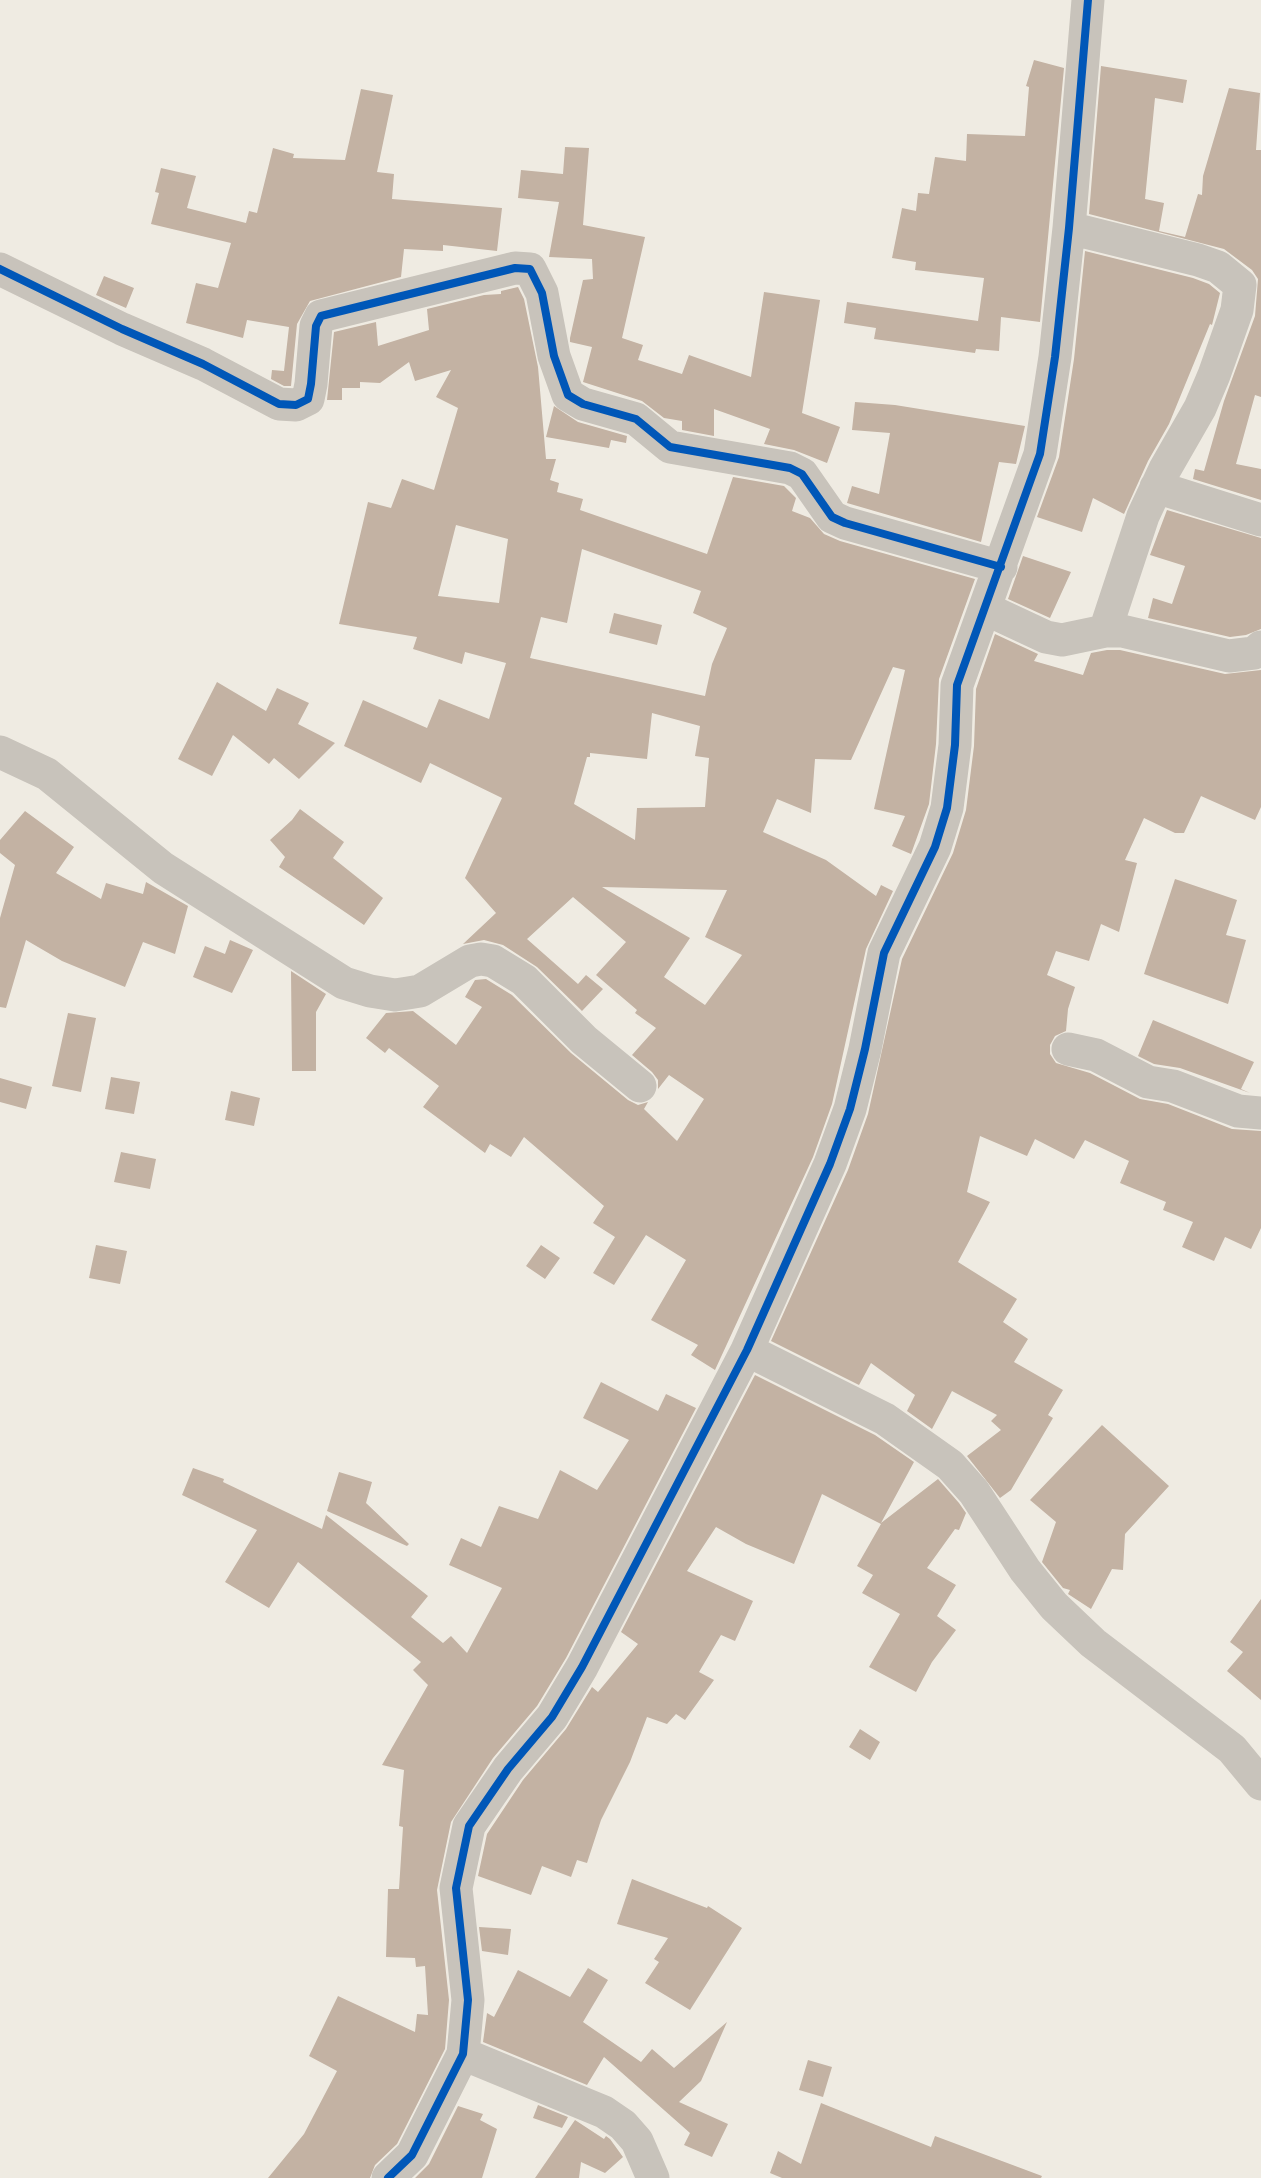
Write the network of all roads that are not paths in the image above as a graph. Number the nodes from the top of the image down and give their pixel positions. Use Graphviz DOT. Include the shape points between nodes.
graph roads {
  1 [pos="1088,0"];
  2 [pos="1069,228"];
  3 [pos="0,269"];
  4 [pos="1156,487"];
  5 [pos="1261,520"];
  6 [pos="1001,567"];
  7 [pos="986,609"];
  8 [pos="1105,631"];
  9 [pos="1261,647"];
  10 [pos="0,752"];
  11 [pos="1068,1049"];
  12 [pos="640,1086"];
  13 [pos="1261,1113"];
  14 [pos="747,1350"];
  15 [pos="1261,1784"];
  16 [pos="463,2054"];
  17 [pos="388,2178"];
  18 [pos="653,2178"];
  1 -- 2 [label="street"];
  2 -- 4 [label="street" via="1198,260 1218,267 1240,285 1237,310 1214,375"];
  2 -- 6 [label="street" via="1040,454"];
  3 -- 6 [label="street" via="279,404 296,405 308,399 316,326 321,316 515,268 530,269 542,293 554,356 568,395 583,404 636,418 670,447 790,468 802,474 832,516 845,523"];
  4 -- 5 [label="street"];
  4 -- 8 [label="street"];
  6 -- 7 [label="street"];
  7 -- 8 [label="street" via="1046,637 1062,640"];
  7 -- 14 [label="street" via="957,685 947,808 935,846 884,953 850,1109 830,1164"];
  8 -- 9 [label="street" via="1122,631 1229,656 1254,653"];
  10 -- 12 [label="street" via="47,774 163,868 344,983 395,995 420,991 470,961 493,961 524,980 584,1040"];
  11 -- 13 [label="street" via="1096,1055 1148,1082 1173,1086 1238,1111"];
  14 -- 15 [label="street" via="885,1419 950,1465 975,1492 1025,1570 1054,1606 1093,1643 1232,1749"];
  14 -- 16 [label="street" via="582,1667 552,1717 508,1769 469,1826 456,1888 468,2000"];
  16 -- 17 [label="street" via="412,2155"];
  16 -- 18 [label="street" via="604,2112 637,2141"];
}
